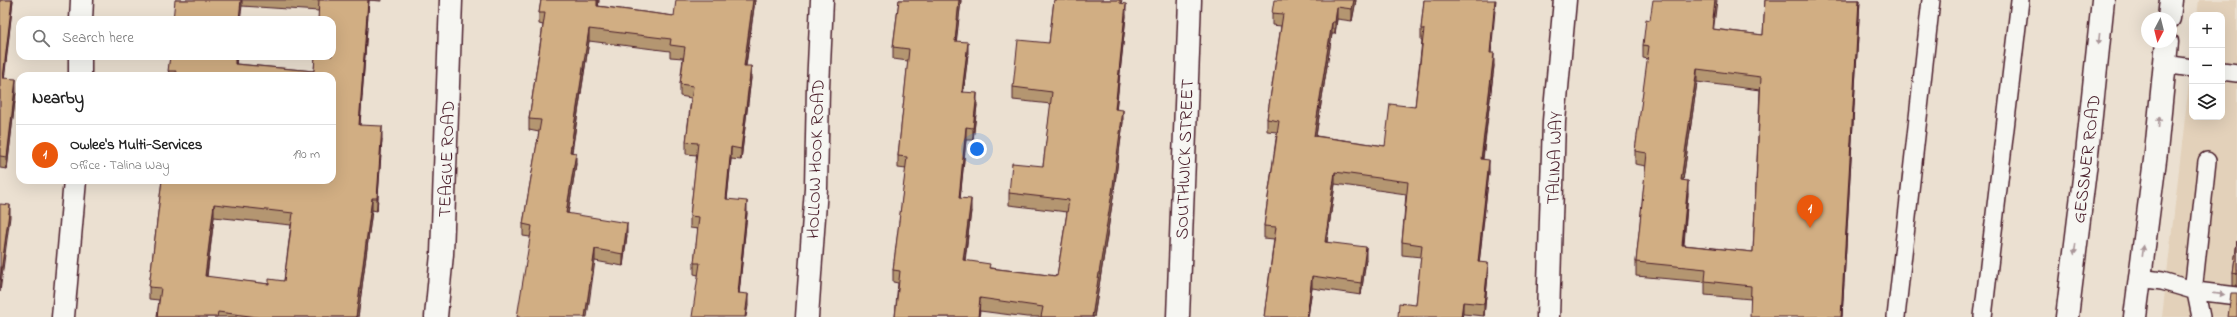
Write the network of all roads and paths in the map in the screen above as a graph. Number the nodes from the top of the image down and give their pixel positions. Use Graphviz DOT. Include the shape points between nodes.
graph roads {
  1 [pos="82,0"];
  2 [pos="451,0"];
  3 [pos="822,0"];
  4 [pos="1190,0"];
  5 [pos="1565,0"];
  6 [pos="1931,0"];
  7 [pos="2020,0"];
  8 [pos="2104,0"];
  9 [pos="2171,0"];
  10 [pos="2170,12"];
  11 [pos="82,16"];
  12 [pos="2166,48"];
  13 [pos="80,60"];
  14 [pos="2165,64"];
  15 [pos="2189,68"];
  16 [pos="2225,71"];
  17 [pos="80,72"];
  18 [pos="2237,73"];
  19 [pos="2206,161"];
  20 [pos="75,184"];
  21 [pos="2140,278"];
  22 [pos="2196,291"];
  23 [pos="2237,296"];
  24 [pos="63,317"];
  25 [pos="436,317"];
  26 [pos="807,317"];
  27 [pos="1178,317"];
  28 [pos="1548,317"];
  29 [pos="1896,317"];
  30 [pos="1983,317"];
  31 [pos="2067,317"];
  32 [pos="2134,317"];
  33 [pos="2201,317"];
  1 -- 11 [label="street"];
  2 -- 25 [label="street, TEAGUE ROAD" via="442,254"];
  3 -- 26 [label="street, HOLLOW HOOK ROAD" via="816,188"];
  4 -- 27 [label="street, SOUTHWICK STREET"];
  5 -- 28 [label="street, TALINA WAY" via="1554,122"];
  6 -- 29 [label="lane"];
  7 -- 30 [label="lane"];
  8 -- 31 [label="street, GESSNER ROAD, one-way"];
  9 -- 10 [label="street"];
  12 -- 14 [label="street"];
  13 -- 17 [label="street"];
  14 -- 15 [label="lane"];
  21 -- 14 [label="street, one-way"];
  16 -- 18 [label="lane"];
  19 -- 22 [label="lane" via="2194,283"];
  20 -- 24 [label="street"];
  21 -- 22 [label="lane" via="2162,280"];
  21 -- 32 [label="street"];
  22 -- 23 [label="lane, one-way"];
  22 -- 33 [label="lane"];
}
